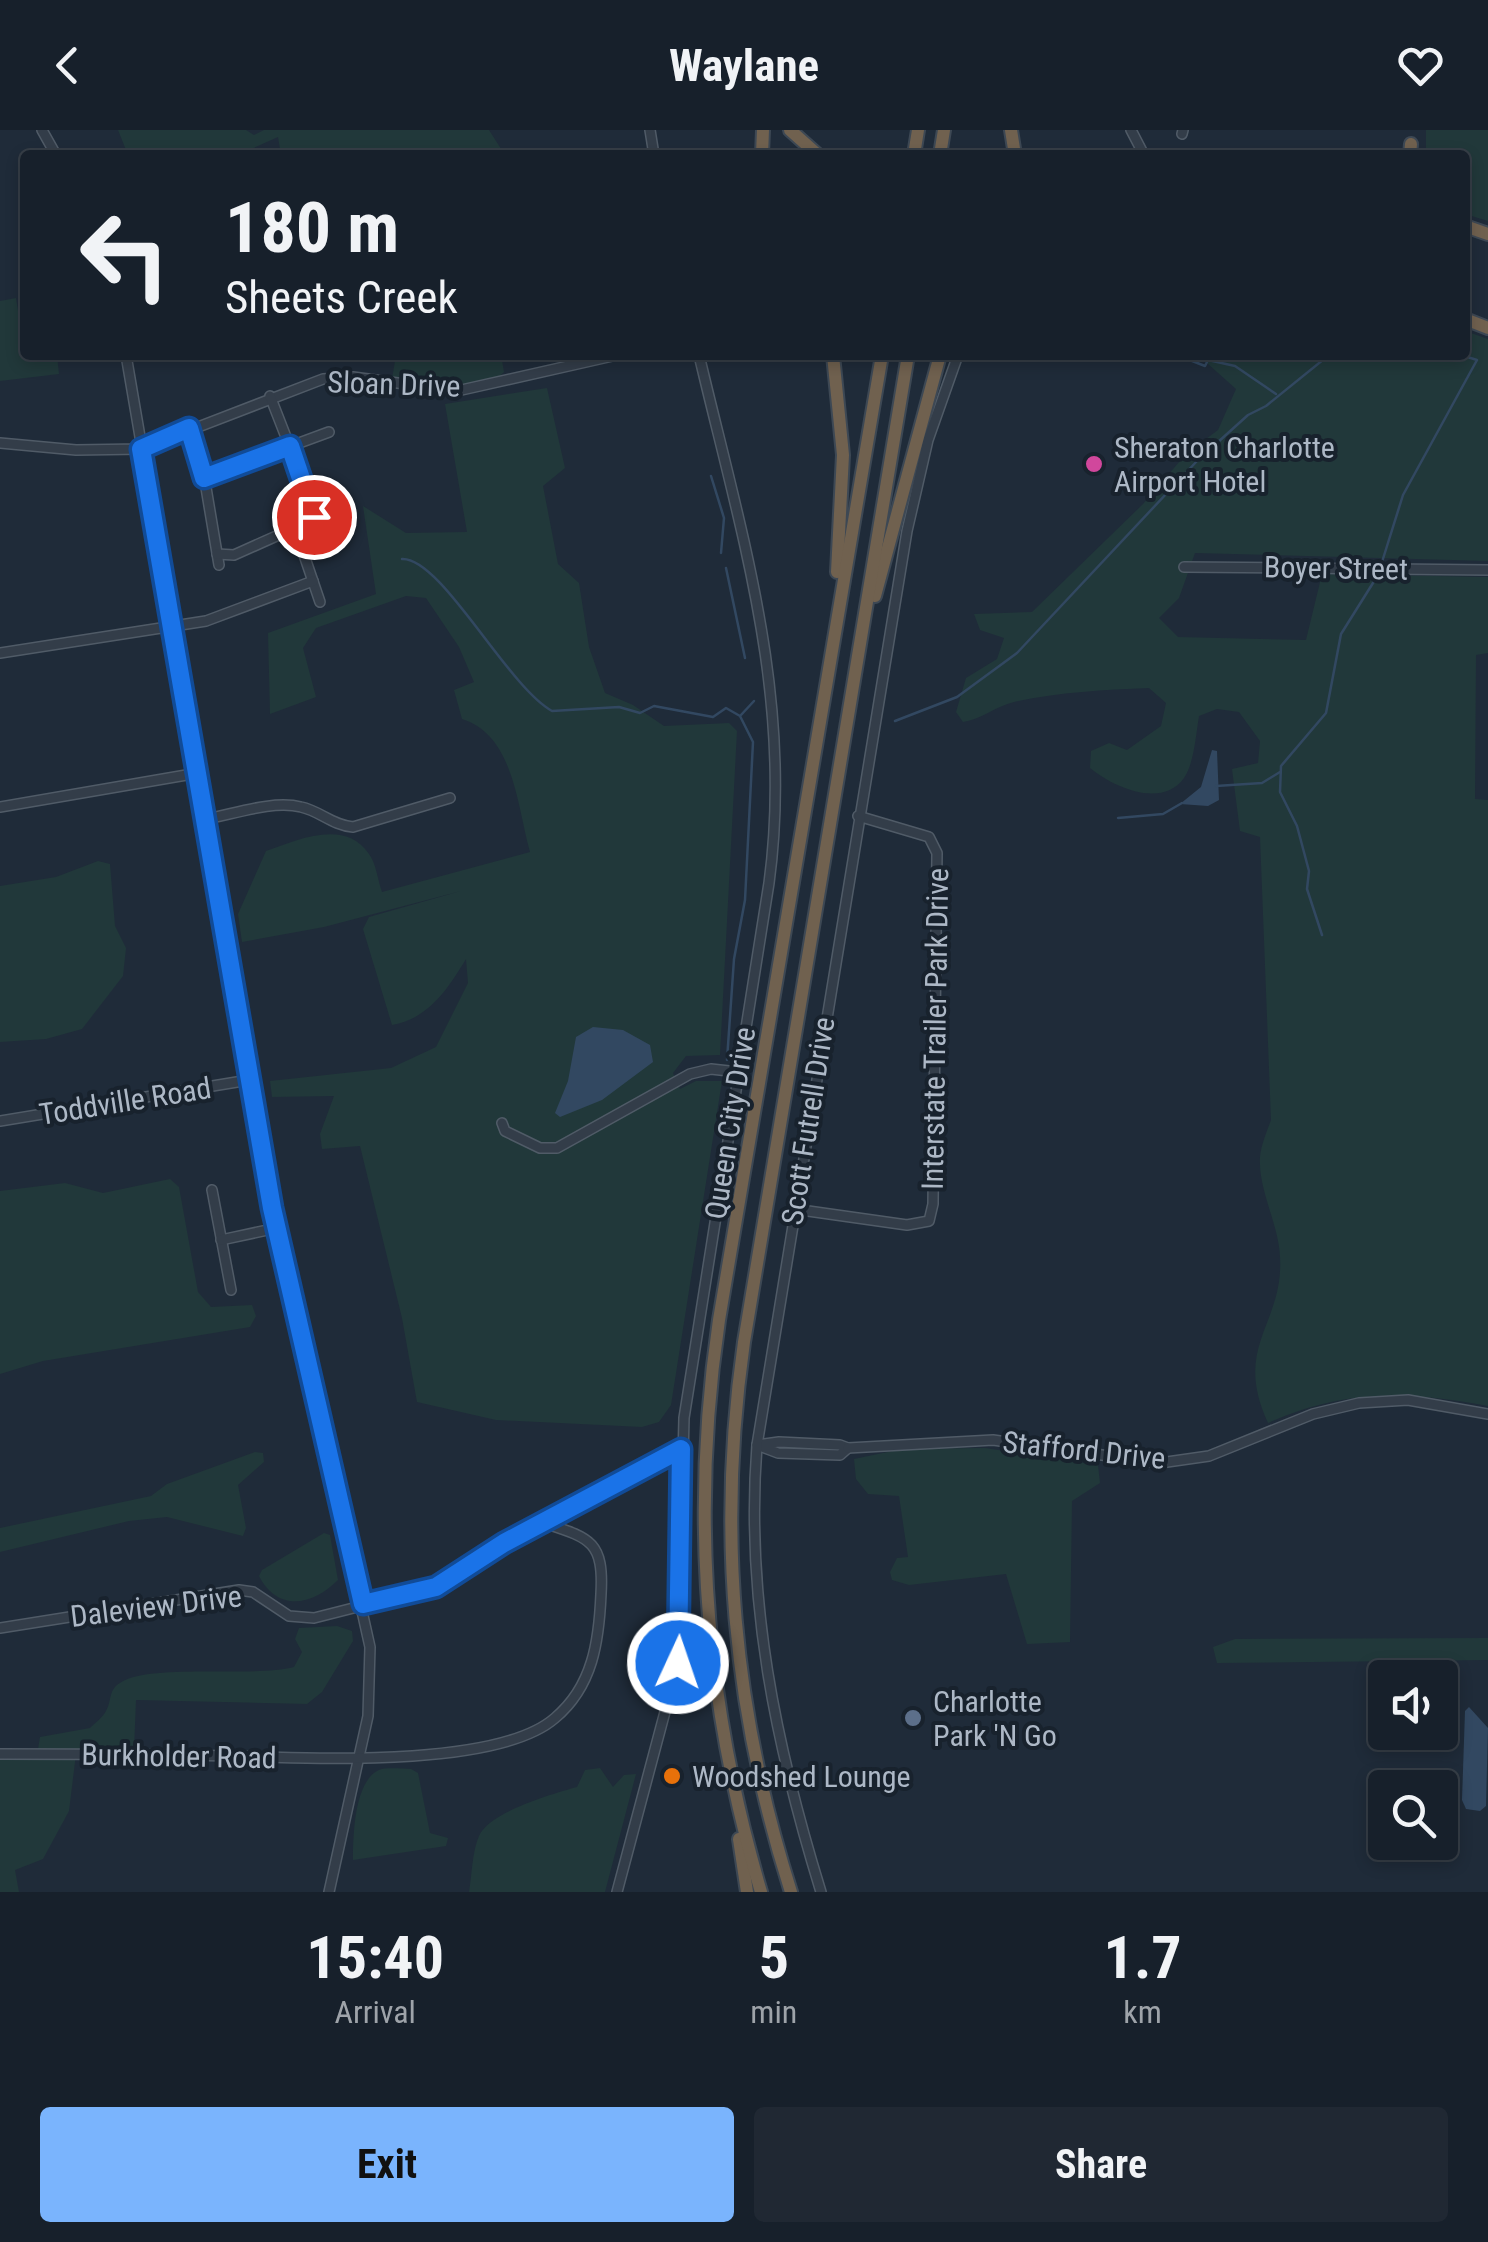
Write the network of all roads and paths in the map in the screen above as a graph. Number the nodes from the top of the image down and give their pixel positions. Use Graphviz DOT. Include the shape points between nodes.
graph roads {
  1 [pos="790,130"];
  2 [pos="812,150"];
  3 [pos="127,360"];
  4 [pos="595,360"];
  5 [pos="700,360"];
  6 [pos="835,360"];
  7 [pos="881,360"];
  8 [pos="907,360"];
  9 [pos="939,360"];
  10 [pos="956,360"];
  11 [pos="270,396"];
  12 [pos="189,428"];
  13 [pos="329,432"];
  14 [pos="0,443"];
  15 [pos="290,446"];
  16 [pos="141,449"];
  17 [pos="204,478"];
  18 [pos="302,552"];
  19 [pos="1184,568"];
  20 [pos="1488,570"];
  21 [pos="313,581"];
  22 [pos="320,602"];
  23 [pos="173,624"];
  24 [pos="0,653"];
  25 [pos="857,656"];
  26 [pos="825,686"];
  27 [pos="198,773"];
  28 [pos="450,798"];
  29 [pos="0,807"];
  30 [pos="858,816"];
  31 [pos="206,819"];
  32 [pos="738,1072"];
  33 [pos="249,1080"];
  34 [pos="0,1121"];
  35 [pos="502,1123"];
  36 [pos="212,1190"];
  37 [pos="794,1209"];
  38 [pos="277,1228"];
  39 [pos="221,1240"];
  40 [pos="231,1290"];
  41 [pos="1488,1414"];
  42 [pos="758,1446"];
  43 [pos="681,1449"];
  44 [pos="544,1523"];
  45 [pos="363,1604"];
  46 [pos="0,1628"];
  47 [pos="0,1754"];
  48 [pos="358,1760"];
  49 [pos="728,1762"];
  50 [pos="329,1892"];
  51 [pos="618,1892"];
  52 [pos="747,1892"];
  53 [pos="761,1892"];
  54 [pos="791,1892"];
  55 [pos="821,1892"];
  1 -- 2 [label="highway"];
  3 -- 16 [label="street"];
  4 -- 11 [label="street, Sloan Drive" via="457,390 333,378"];
  5 -- 32 [label="street, Queen City Drive" via="764,633 778,744 774,848"];
  6 -- 26 [label="highway" via="843,512"];
  7 -- 26 [label="highway"];
  8 -- 25 [label="highway"];
  9 -- 25 [label="highway"];
  10 -- 30 [label="street, Scott Futrell Drive" via="907,531"];
  11 -- 12 [label="street, Sloan Drive"];
  11 -- 15 [label="street"];
  12 -- 16 [label="street, Sloan Drive"];
  12 -- 17 [label="street"];
  13 -- 15 [label="street"];
  14 -- 16 [label="street, Sloan Drive"];
  15 -- 17 [label="street"];
  15 -- 17 [label="street" via="314,517 234,556 218,559"];
  16 -- 23 [label="street"];
  18 -- 21 [label="street"];
  19 -- 20 [label="street, Boyer Street"];
  21 -- 22 [label="street"];
  21 -- 23 [label="street" via="206,621"];
  23 -- 24 [label="street"];
  23 -- 27 [label="street"];
  25 -- 54 [label="highway" via="732,1444 728,1555 736,1640"];
  26 -- 49 [label="highway" via="703,1447 706,1616"];
  27 -- 29 [label="street"];
  27 -- 31 [label="street"];
  28 -- 31 [label="street" via="352,827 286,805"];
  30 -- 37 [label="street, Scott Futrell Drive"];
  30 -- 37 [label="street, Interstate Trailer Park Drive" via="930,837 937,853 933,1204 929,1221 907,1224"];
  31 -- 33 [label="street"];
  32 -- 35 [label="street" via="690,1074 557,1148 532,1145 504,1131"];
  32 -- 43 [label="street, Queen City Drive"];
  33 -- 34 [label="street, Toddville Road"];
  33 -- 38 [label="street"];
  36 -- 39 [label="street"];
  37 -- 42 [label="street, Scott Futrell Drive"];
  38 -- 39 [label="street"];
  38 -- 45 [label="street"];
  39 -- 40 [label="street"];
  41 -- 42 [label="street, Stafford Drive" via="1408,1400 1358,1403 1220,1453 1160,1463 993,1440 848,1448 840,1455"];
  42 -- 55 [label="street, Scott Futrell Drive" via="756,1586 764,1659 788,1781"];
  43 -- 44 [label="street, Daleview Drive"];
  43 -- 51 [label="street, Queen City Drive" via="678,1663"];
  44 -- 45 [label="street, Daleview Drive" via="436,1587"];
  44 -- 48 [label="street, Burkholder Road" via="584,1537 601,1563 596,1652 574,1698 545,1726 510,1742"];
  45 -- 46 [label="street, Daleview Drive" via="299,1619 239,1590"];
  45 -- 48 [label="street" via="372,1676"];
  47 -- 48 [label="street, Burkholder Road"];
  48 -- 50 [label="street"];
  49 -- 52 [label="highway"];
  49 -- 53 [label="highway"];
}
